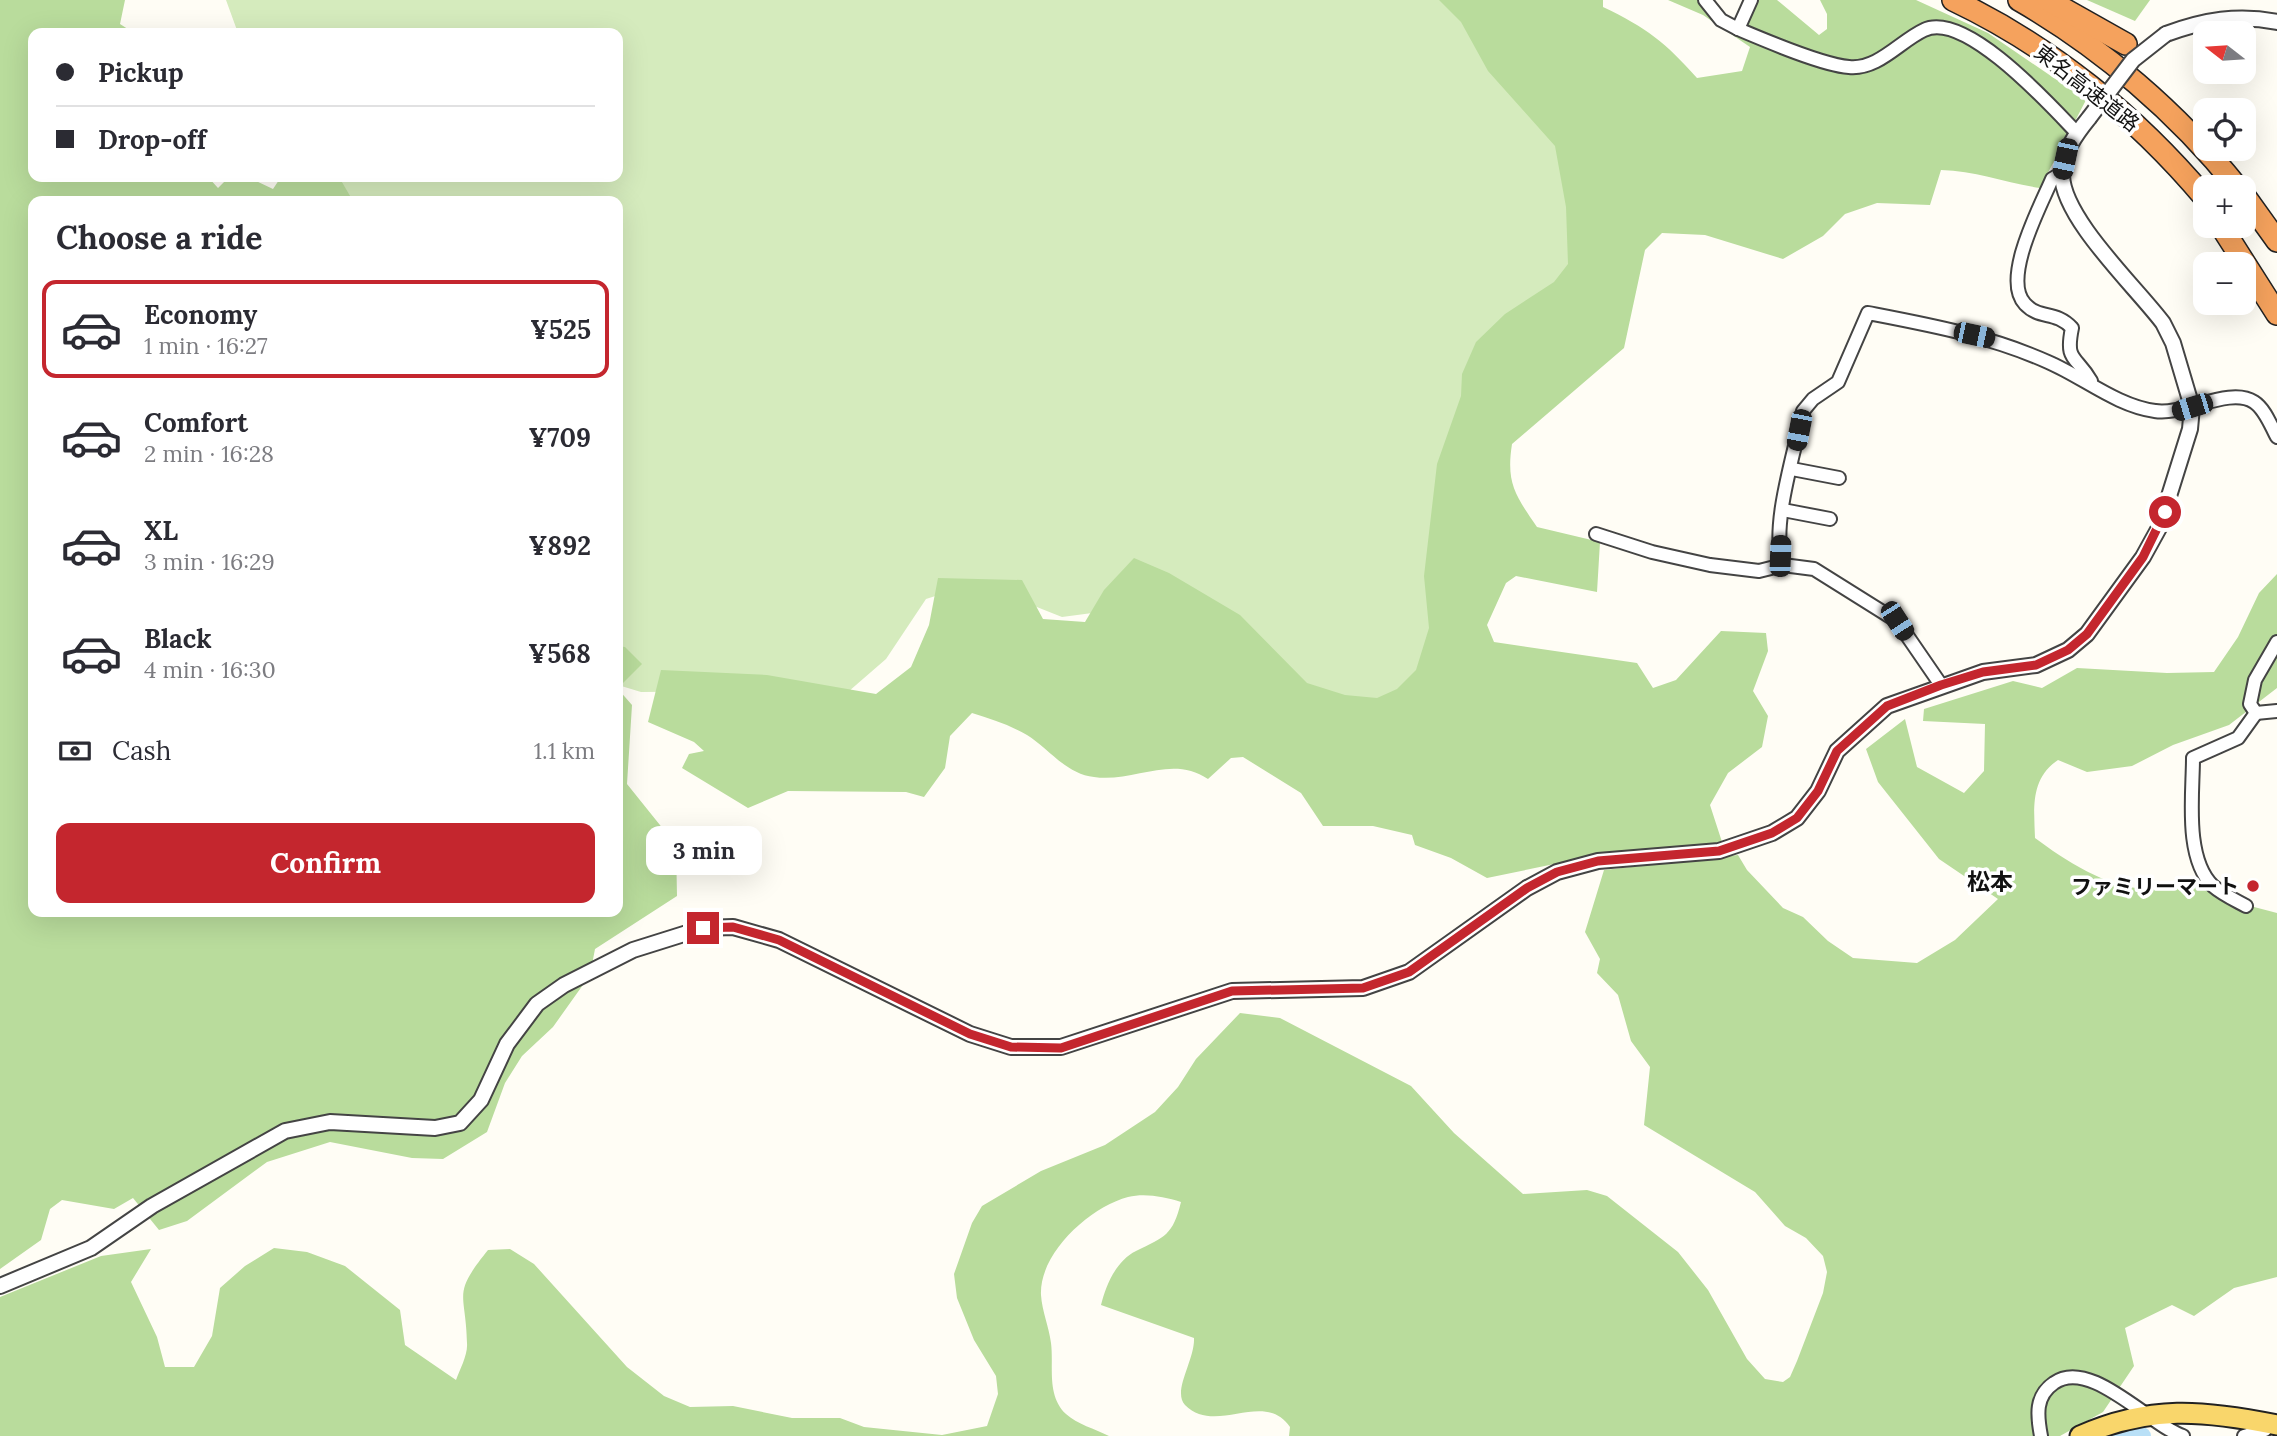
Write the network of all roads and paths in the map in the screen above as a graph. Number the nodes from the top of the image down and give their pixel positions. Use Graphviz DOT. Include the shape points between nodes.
graph roads {
  1 [pos="1705,0"];
  2 [pos="1751,0"];
  3 [pos="1953,0"];
  4 [pos="2019,0"];
  5 [pos="2048,0"];
  6 [pos="2277,22"];
  7 [pos="1738,29"];
  8 [pos="2126,44"];
  9 [pos="2077,133"];
  10 [pos="2062,173"];
  11 [pos="2226,175"];
  12 [pos="2193,185"];
  13 [pos="2256,212"];
  14 [pos="2229,238"];
  15 [pos="2236,238"];
  16 [pos="2277,241"];
  17 [pos="2277,297"];
  18 [pos="2277,314"];
  19 [pos="2093,384"];
  20 [pos="2192,407"];
  21 [pos="2277,437"];
  22 [pos="1791,469"];
  23 [pos="1839,478"];
  24 [pos="1783,510"];
  25 [pos="1830,519"];
  26 [pos="1596,534"];
  27 [pos="1783,565"];
  28 [pos="2277,642"];
  29 [pos="1941,685"];
  30 [pos="2277,711"];
  31 [pos="2256,713"];
  32 [pos="2246,906"];
  33 [pos="0,1286"];
  34 [pos="2144,1414"];
  35 [pos="2272,1424"];
  36 [pos="2040,1436"];
  37 [pos="2080,1436"];
  38 [pos="2183,1436"];
  39 [pos="2244,1436"];
  1 -- 7 [label="street" via="1721,20"];
  2 -- 7 [label="street"];
  3 -- 12 [label="highway, 東名高速道路" via="2030,44 2084,82 2149,137"];
  4 -- 11 [label="highway, 東名高速道路" via="2075,36 2137,85"];
  5 -- 8 [label="highway"];
  6 -- 9 [label="street, bridge" via="2249,16 2224,18 2166,34 2133,60"];
  7 -- 9 [label="street" via="1849,68 1877,60 1925,29 1943,28 1981,47 2027,80"];
  9 -- 10 [label="street"];
  10 -- 19 [label="street" via="2052,179 2021,251 2018,287 2022,302 2039,314 2061,317 2072,328 2067,348"];
  10 -- 20 [label="street" via="2074,213 2163,323"];
  13 -- 16 [label="highway"];
  14 -- 18 [label="highway"];
  15 -- 17 [label="highway"];
  19 -- 20 [label="street" via="2117,399 2155,411"];
  19 -- 22 [label="street" via="1995,340 1868,313 1838,382 1813,398 1803,411"];
  20 -- 21 [label="street" via="2246,398 2256,403"];
  20 -- 29 [label="street" via="2190,429 2160,528 2087,634 2068,650 2036,665 1983,672"];
  22 -- 23 [label="street"];
  22 -- 24 [label="street"];
  24 -- 25 [label="street"];
  24 -- 27 [label="street"];
  26 -- 27 [label="street" via="1710,565 1759,571"];
  27 -- 29 [label="street" via="1814,569 1897,621"];
  28 -- 31 [label="street" via="2251,694 2250,704"];
  29 -- 33 [label="street" via="1887,706 1837,751 1818,791 1797,818 1772,833 1719,851 1598,861 1557,872 1527,888 1409,972 1363,988 1232,991 1061,1048 1011,1047 970,1034 779,940 733,927 703,928 633,950 537,1004 507,1044 481,1100 460,1124 435,1128 330,1122 285,1131 152,1206 91,1248"];
  30 -- 31 [label="street"];
  31 -- 32 [label="street" via="2238,738 2193,758 2192,829 2201,871 2214,887"];
  34 -- 35 [label="main road" via="2194,1412"];
  34 -- 36 [label="street" via="2104,1385 2083,1378 2059,1379 2042,1392 2039,1401"];
  34 -- 37 [label="main road"];
  34 -- 38 [label="street"];
  35 -- 39 [label="street"];
}
